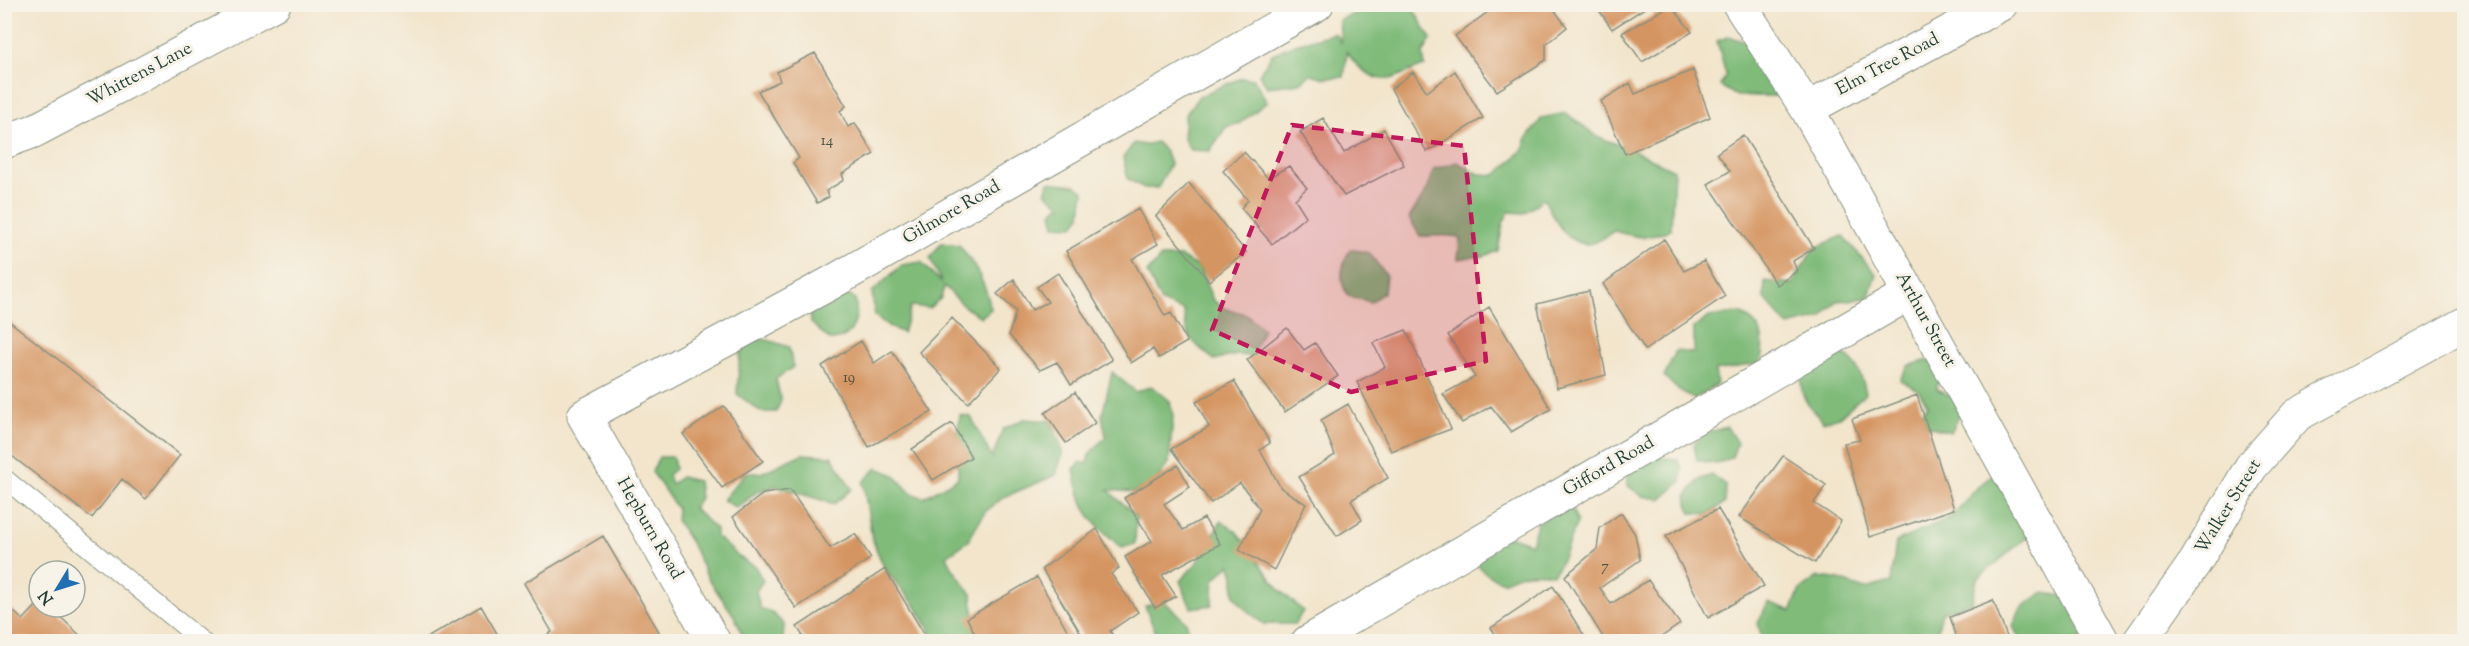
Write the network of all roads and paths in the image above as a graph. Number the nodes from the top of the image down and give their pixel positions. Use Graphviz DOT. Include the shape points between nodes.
graph roads {
  1 [pos="274,4"];
  2 [pos="1317,4"];
  3 [pos="1739,4"];
  4 [pos="2001,4"];
  5 [pos="1807,109"];
  6 [pos="4,142"];
  7 [pos="1910,293"];
  8 [pos="2464,324"];
  9 [pos="584,416"];
  10 [pos="4,478"];
  11 [pos="203,642"];
  12 [pos="714,642"];
  13 [pos="1308,642"];
  14 [pos="2103,642"];
  15 [pos="2139,642"];
  1 -- 6 [label="street, Whittens Lane" via="34,131"];
  2 -- 9 [label="street, Gilmore Road" via="829,284"];
  3 -- 5 [label="street, Arthur Street"];
  4 -- 5 [label="street, Elm Tree Road"];
  5 -- 7 [label="street, Arthur Street"];
  7 -- 13 [label="street, Gifford Road"];
  7 -- 14 [label="street, Arthur Street"];
  8 -- 15 [label="street, Walker Street" via="2297,415 2251,467 2196,561"];
  9 -- 12 [label="street, Hepburn Road"];
  10 -- 11 [label="lane"];
}
